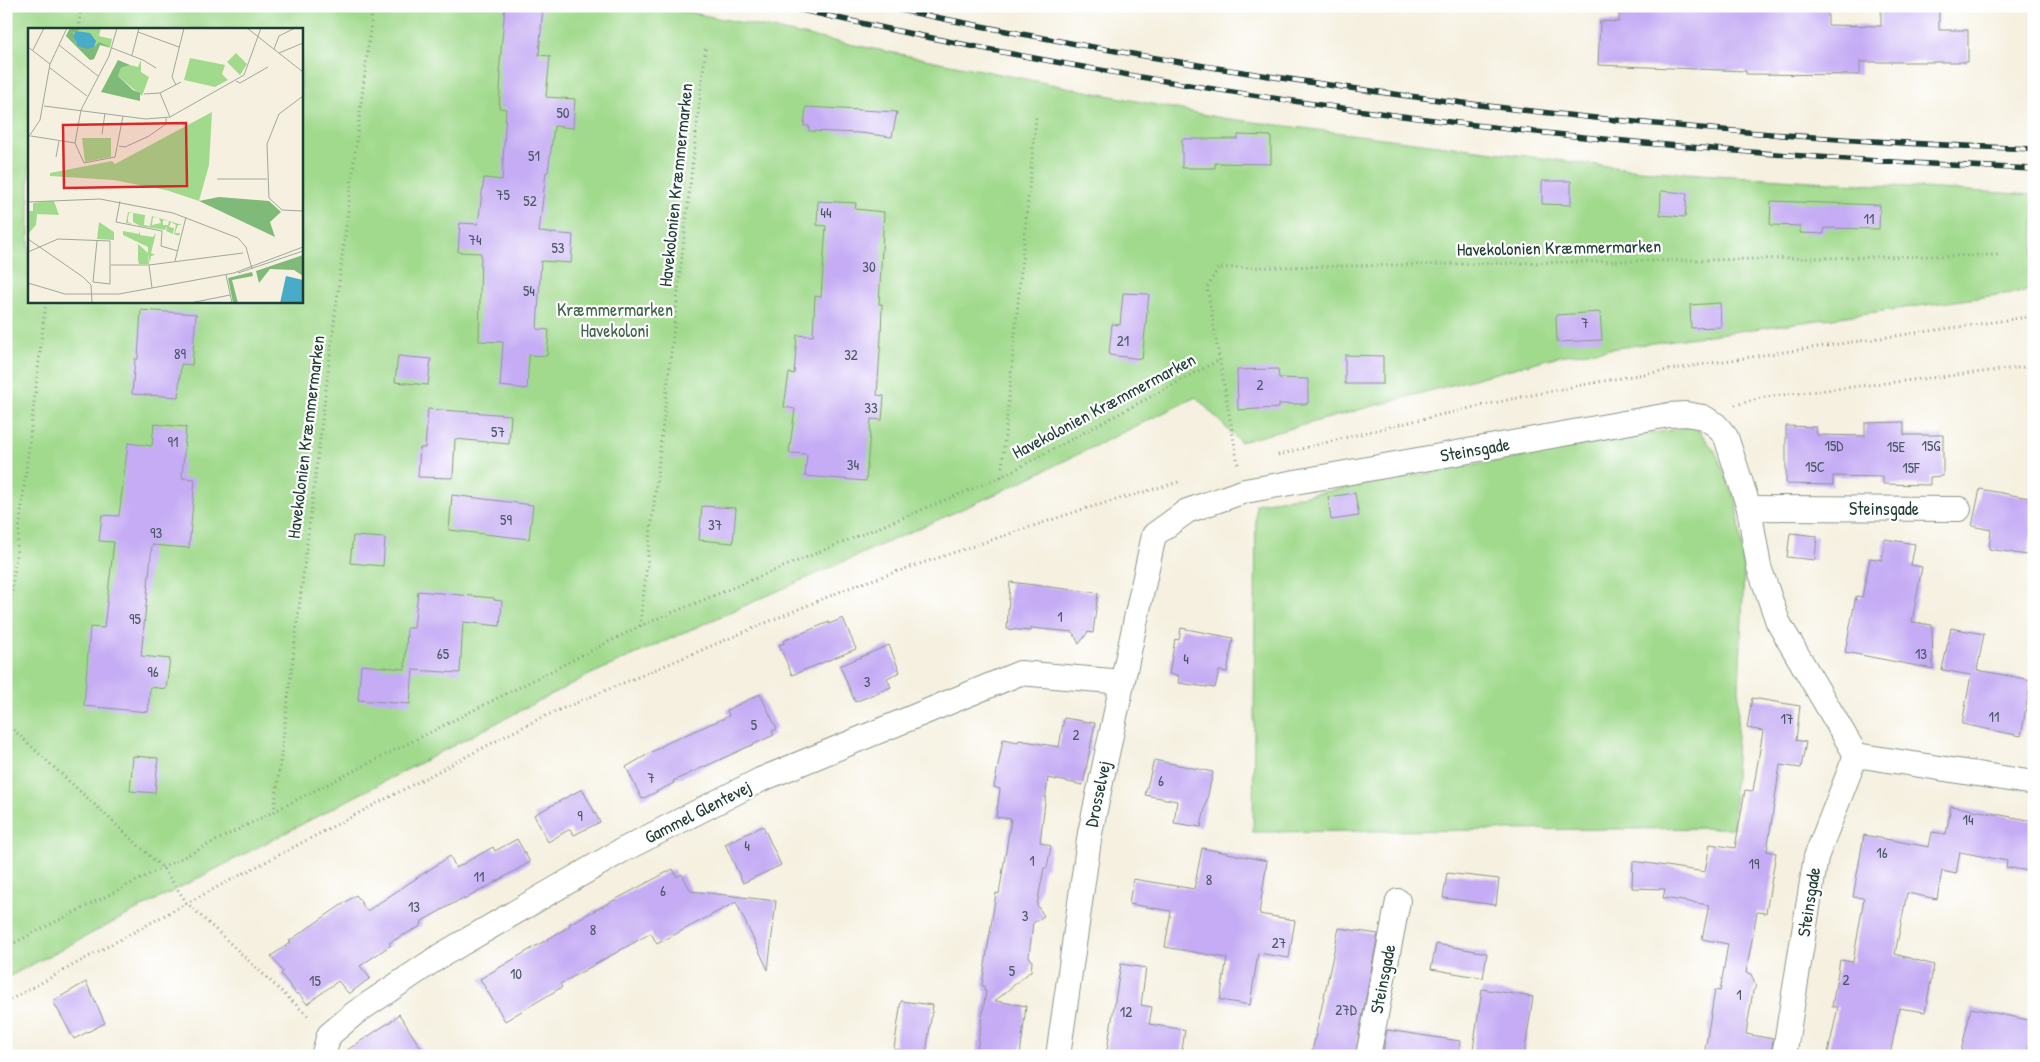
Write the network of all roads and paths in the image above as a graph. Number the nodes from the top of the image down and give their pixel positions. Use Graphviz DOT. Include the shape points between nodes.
graph roads {
  1 [pos="81,6"];
  2 [pos="373,6"];
  3 [pos="79,28"];
  4 [pos="706,45"];
  5 [pos="1036,117"];
  6 [pos="1998,254"];
  7 [pos="46,302"];
  8 [pos="2034,316"];
  9 [pos="1219,360"];
  10 [pos="2034,366"];
  11 [pos="1703,417"];
  12 [pos="1276,455"];
  13 [pos="1247,462"];
  14 [pos="1001,477"];
  15 [pos="1190,479"];
  16 [pos="1749,508"];
  17 [pos="1959,509"];
  18 [pos="1154,535"];
  19 [pos="640,626"];
  20 [pos="6,641"];
  21 [pos="1121,685"];
  22 [pos="6,723"];
  23 [pos="1856,755"];
  24 [pos="2034,783"];
  25 [pos="274,812"];
  26 [pos="163,868"];
  27 [pos="1398,901"];
  28 [pos="187,903"];
  29 [pos="6,947"];
  30 [pos="6,1002"];
  31 [pos="326,1046"];
  32 [pos="1058,1056"];
  33 [pos="1368,1056"];
  34 [pos="1784,1056"];
  1 -- 3 [label="path"];
  2 -- 25 [label="path, Havekolonien Kræmmermarken"];
  4 -- 19 [label="path, Havekolonien Kræmmermarken"];
  5 -- 14 [label="path, Havekolonien Kræmmermarken"];
  6 -- 9 [label="path, Havekolonien Kræmmermarken" via="1218,268 1207,288"];
  7 -- 20 [label="path"];
  8 -- 12 [label="path" via="1588,384 1391,426"];
  9 -- 13 [label="path, Havekolonien Kræmmermarken" via="1238,465"];
  9 -- 14 [label="path, Havekolonien Kræmmermarken"];
  10 -- 11 [label="path" via="1765,397"];
  11 -- 16 [label="street" via="1726,437"];
  11 -- 18 [label="street, Steinsgade" via="1669,415 1245,491 1187,511"];
  14 -- 19 [label="path, Havekolonien Kræmmermarken"];
  15 -- 28 [label="path" via="1084,509 851,587 538,719"];
  16 -- 17 [label="street, Steinsgade"];
  16 -- 23 [label="street" via="1759,567 1778,622"];
  18 -- 21 [label="street, Drosselvej"];
  19 -- 25 [label="path, Havekolonien Kræmmermarken"];
  21 -- 31 [label="street, Gammel Glentevej" via="1111,681 1020,673 760,780 619,852 440,956 355,1014"];
  21 -- 32 [label="street, Drosselvej" via="1090,833"];
  22 -- 26 [label="path"];
  23 -- 24 [label="street"];
  23 -- 34 [label="street, Steinsgade" via="1816,857"];
  25 -- 26 [label="path, Havekolonien Kræmmermarken"];
  26 -- 28 [label="path"];
  26 -- 29 [label="path, Havekolonien Kræmmermarken"];
  27 -- 33 [label="street, Steinsgade"];
  28 -- 30 [label="path"];
  28 -- 31 [label="path"];
}
